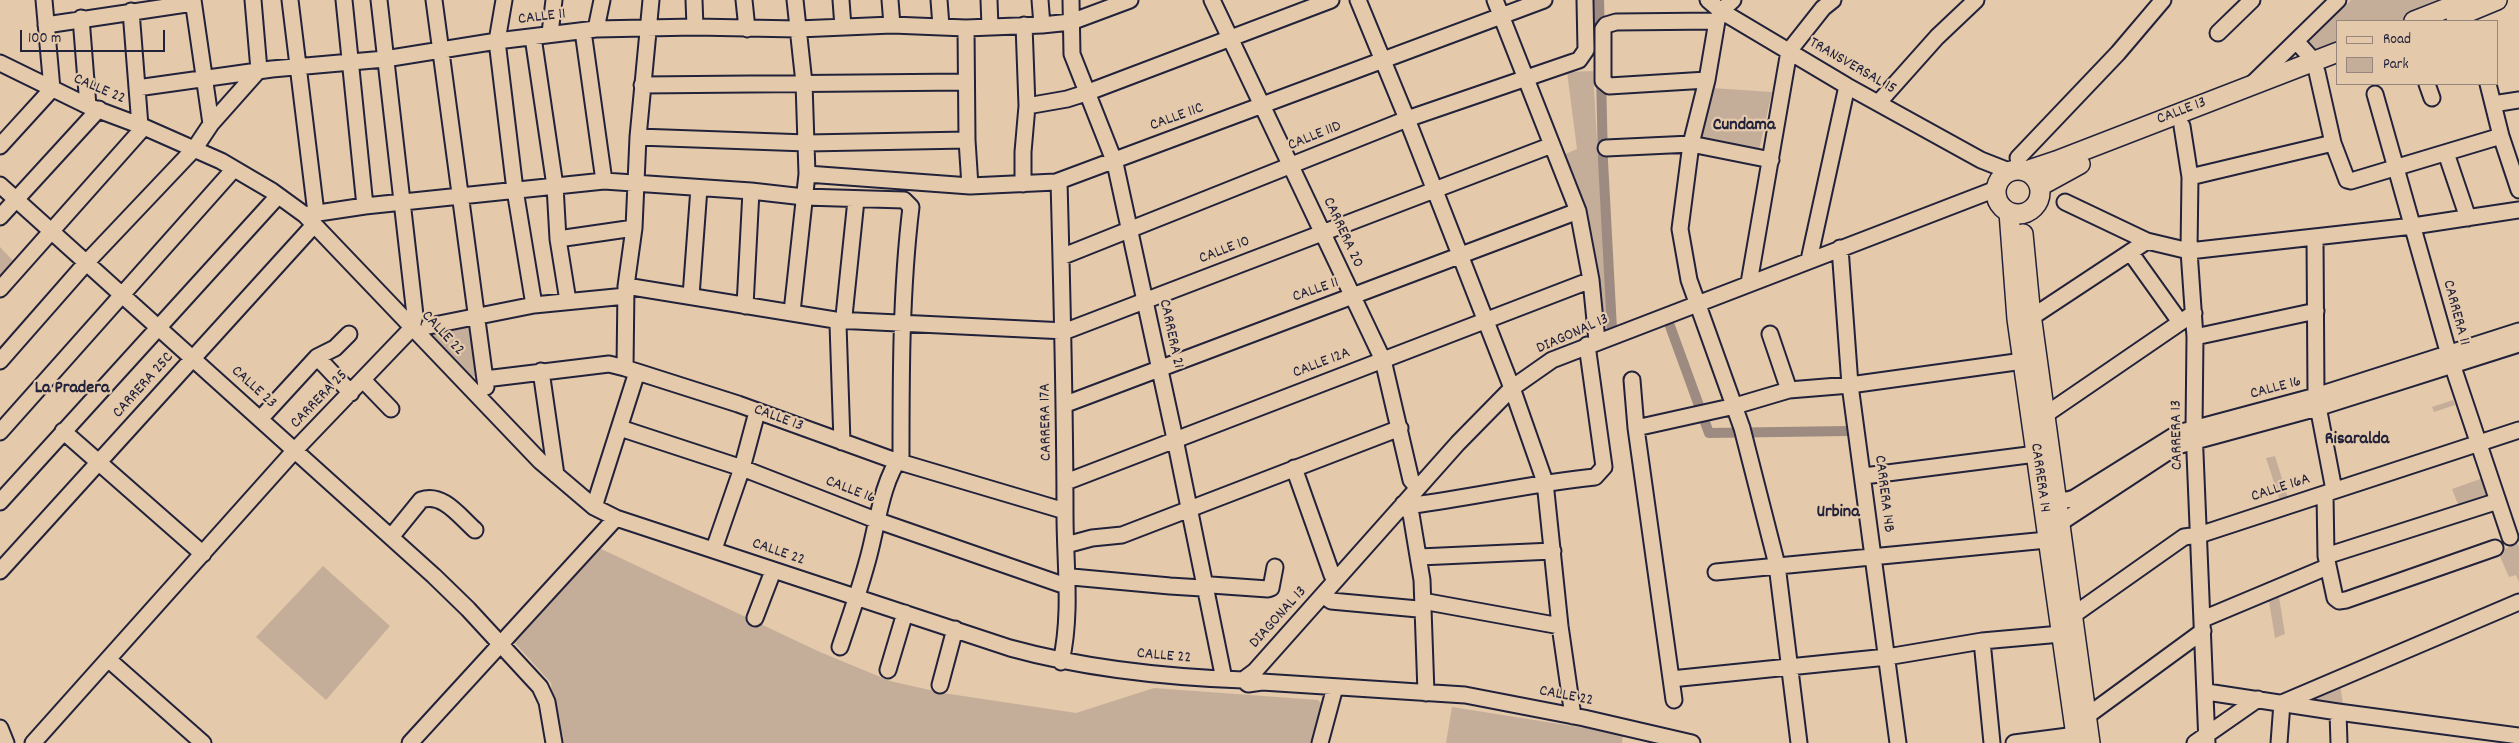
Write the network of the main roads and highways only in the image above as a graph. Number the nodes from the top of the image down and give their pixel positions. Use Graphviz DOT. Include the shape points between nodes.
graph roads {
  1 [pos="2497,0"];
  2 [pos="2468,7"];
  3 [pos="2418,20"];
  4 [pos="2448,20"];
  5 [pos="2336,53"];
  6 [pos="2336,64"];
  7 [pos="2316,66"];
  8 [pos="2010,174"];
  9 [pos="2040,186"];
  10 [pos="2015,213"];
  11 [pos="2081,740"];
  1 -- 2 [label="main road"];
  2 -- 3 [label="main road"];
  2 -- 4 [label="main road"];
  5 -- 7 [label="main road, CALLE 13"];
  6 -- 7 [label="main road, CALLE 13"];
  7 -- 8 [label="main road, CALLE 13" via="2248,87 2056,161"];
  7 -- 9 [label="main road, CALLE 13" via="2182,126 2073,167"];
  8 -- 9 [label="main road" via="2036,178"];
  8 -- 10 [label="main road" via="1999,203"];
  9 -- 10 [label="main road" via="2037,204"];
  10 -- 11 [label="main road, CARRERA 14" via="2013,274 2023,360 2061,634"];
  10 -- 11 [label="main road, CARRERA 14" via="2087,716"];
}
